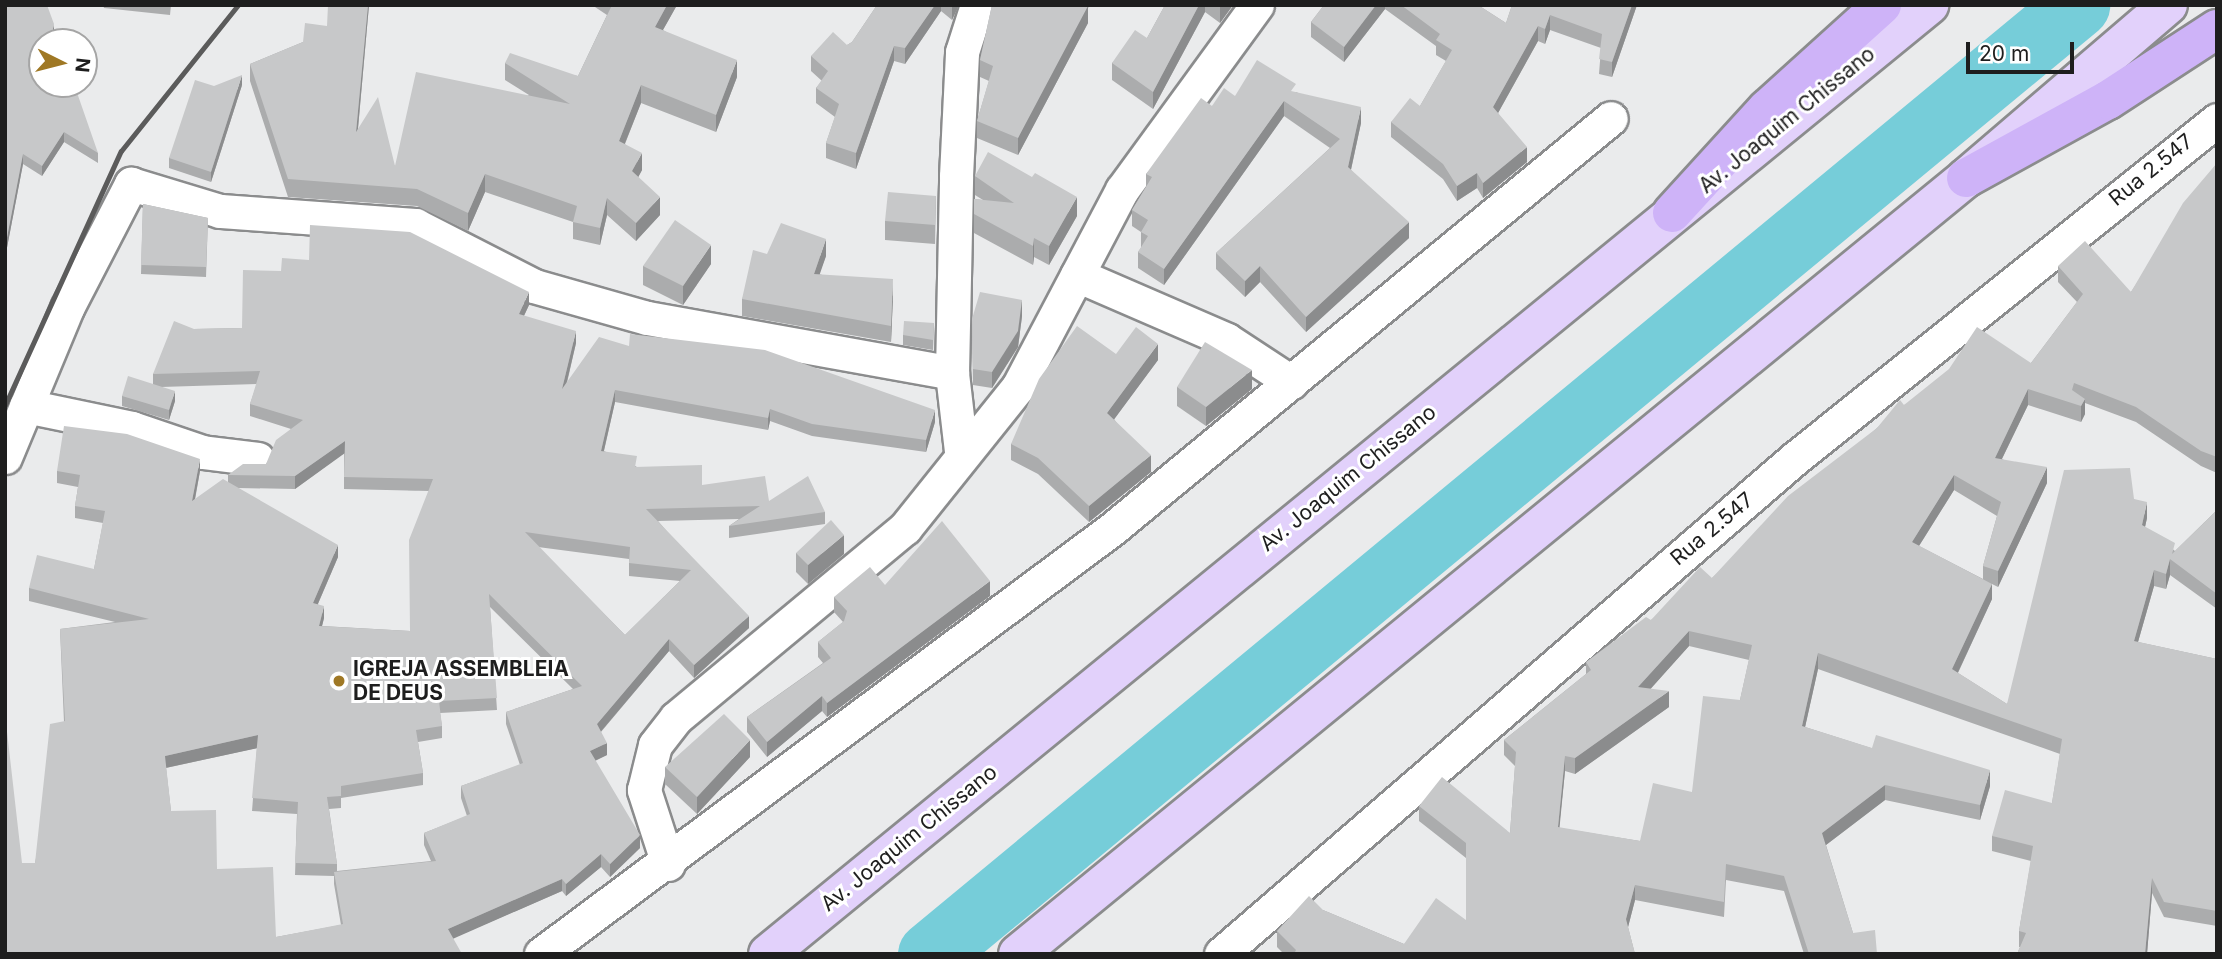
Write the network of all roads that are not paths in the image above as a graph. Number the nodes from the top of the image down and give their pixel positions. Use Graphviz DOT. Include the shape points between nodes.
graph roads {
  1 [pos="977,5"];
  2 [pos="1256,5"];
  3 [pos="1882,5"];
  4 [pos="1929,5"];
  5 [pos="2168,5"];
  6 [pos="2217,29"];
  7 [pos="1611,118"];
  8 [pos="2217,120"];
  9 [pos="1966,178"];
  10 [pos="1672,212"];
  11 [pos="1077,275"];
  12 [pos="952,373"];
  13 [pos="1292,382"];
  14 [pos="26,406"];
  15 [pos="961,452"];
  16 [pos="5,457"];
  17 [pos="258,459"];
  18 [pos="668,864"];
  19 [pos="541,954"];
  20 [pos="768,954"];
  21 [pos="1018,954"];
  22 [pos="1221,954"];
  1 -- 12 [label="street" via="962,52"];
  2 -- 11 [label="street" via="1122,190"];
  3 -- 10 [label="highway" via="1767,109"];
  4 -- 10 [label="main road, Av. Joaquim Chissano"];
  5 -- 9 [label="main road"];
  6 -- 9 [label="highway" via="2108,100"];
  7 -- 13 [label="street"];
  8 -- 22 [label="street, Rua 2.547" via="1794,459"];
  9 -- 21 [label="main road"];
  10 -- 20 [label="main road, Av. Joaquim Chissano"];
  11 -- 13 [label="street" via="1227,340"];
  11 -- 15 [label="street" via="1018,387"];
  12 -- 14 [label="street" via="647,318 534,286 415,225 220,211 131,184"];
  12 -- 15 [label="street"];
  13 -- 18 [label="street" via="1112,529"];
  14 -- 16 [label="street"];
  14 -- 17 [label="street" via="132,428 202,452"];
  15 -- 18 [label="street" via="905,527 676,718 655,745 644,790"];
  18 -- 19 [label="street"];
}
